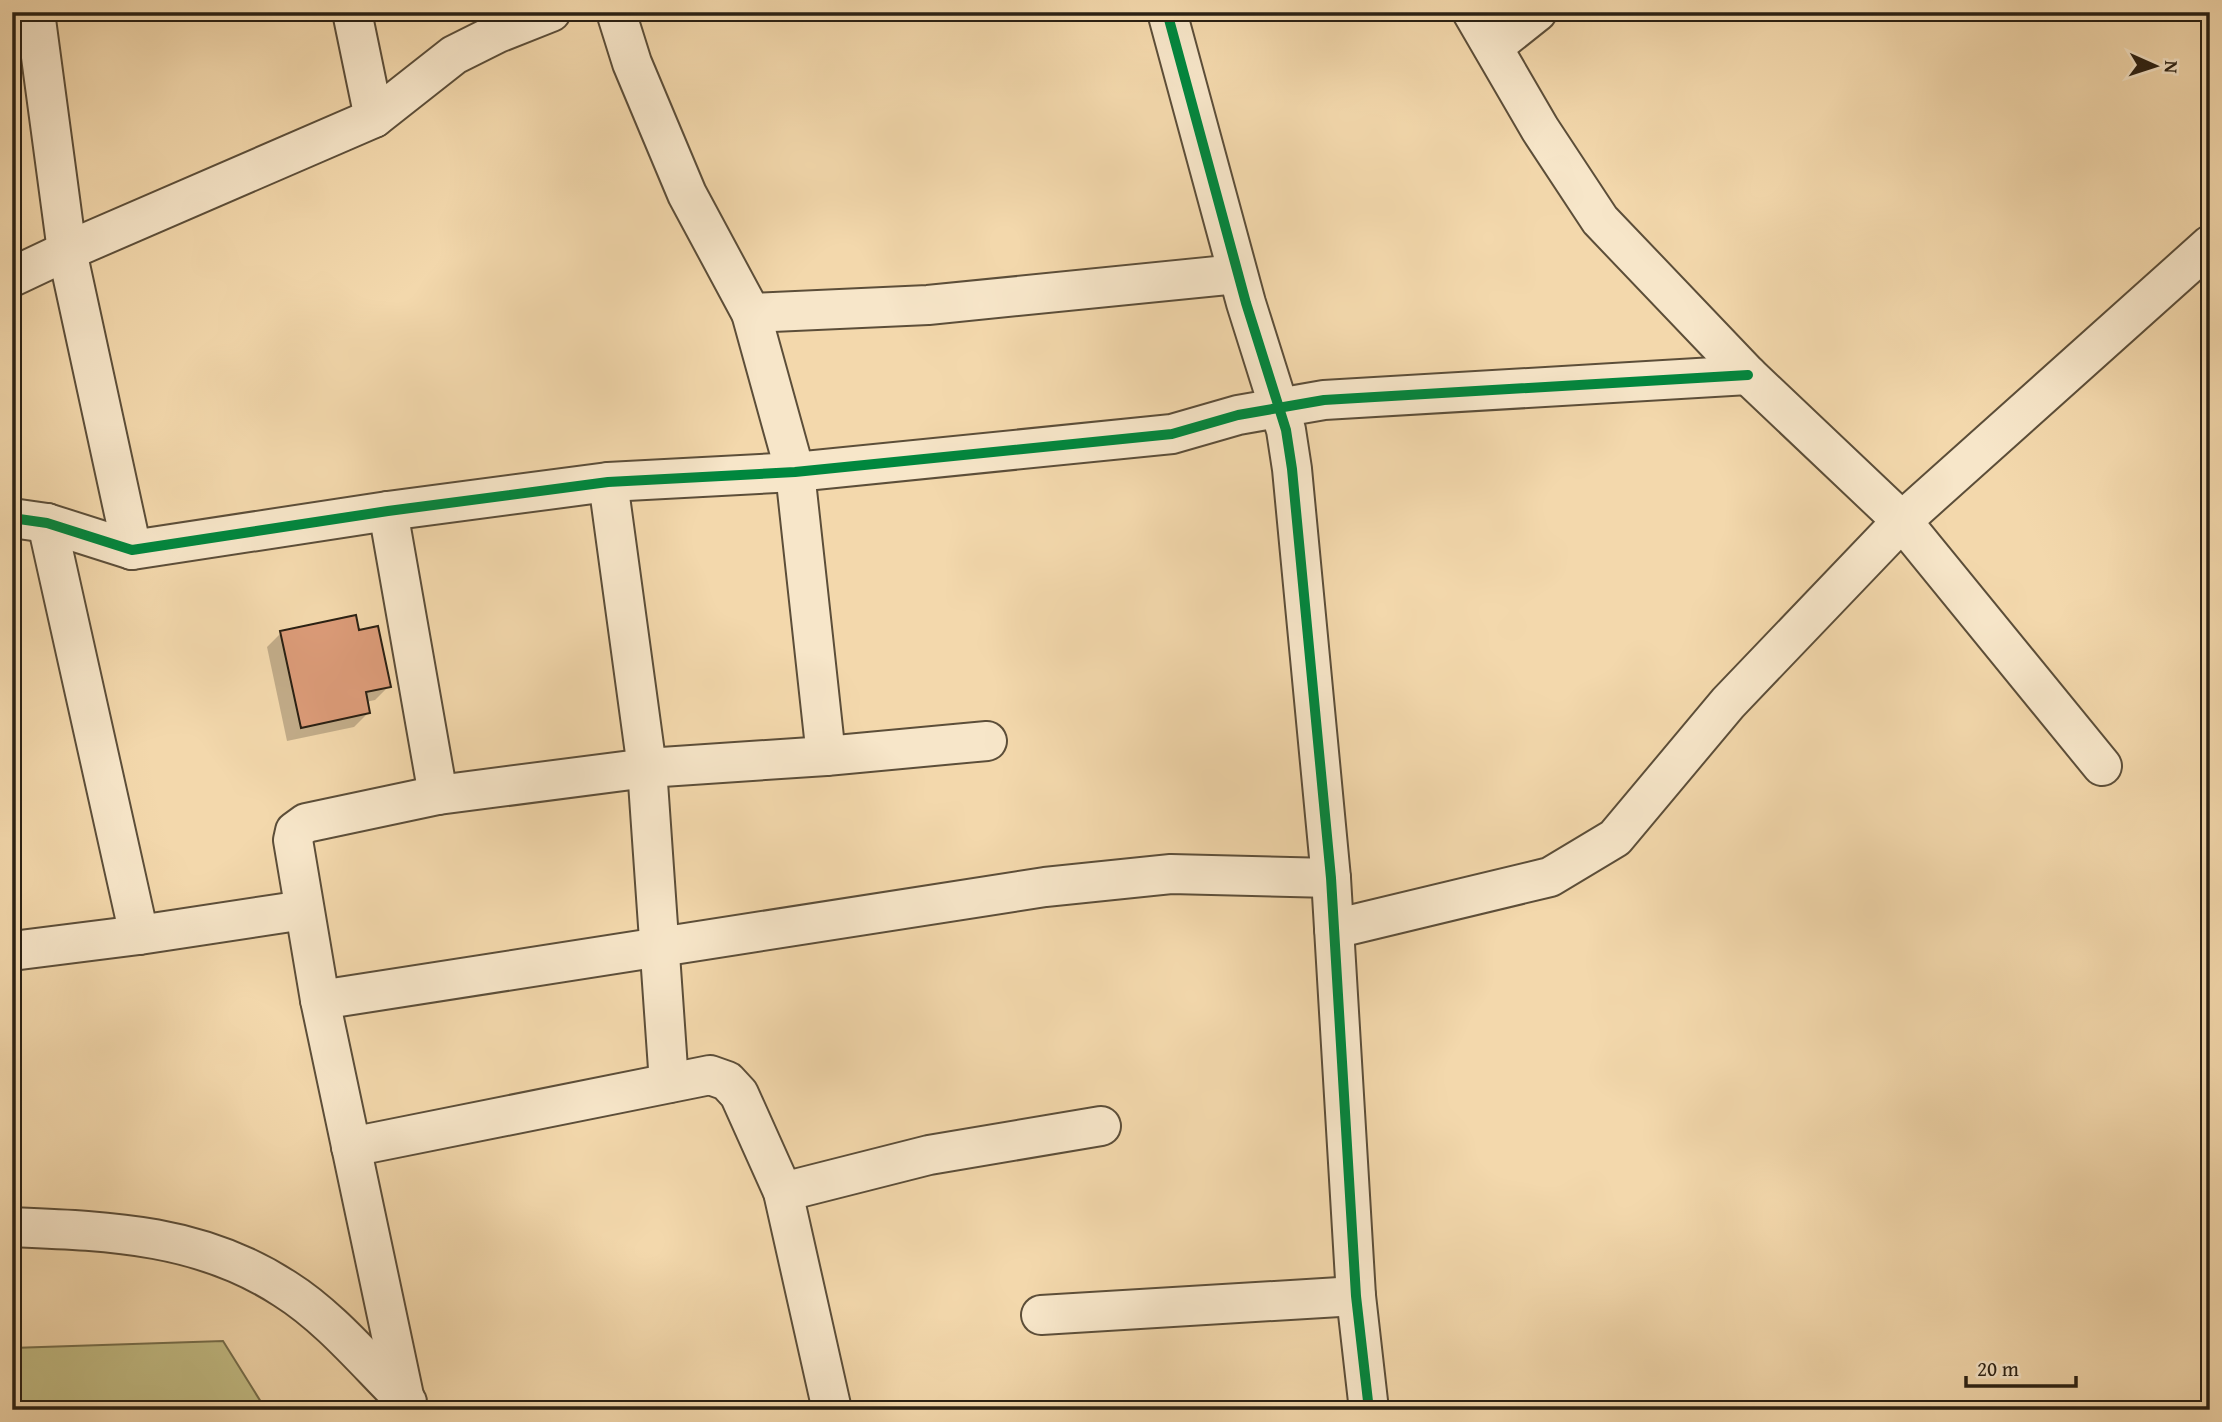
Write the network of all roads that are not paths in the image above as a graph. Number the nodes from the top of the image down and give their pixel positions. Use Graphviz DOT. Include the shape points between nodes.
graph roads {
  1 [pos="35,12"];
  2 [pos="352,12"];
  3 [pos="551,12"];
  4 [pos="616,12"];
  5 [pos="1167,12"];
  6 [pos="1472,12"];
  7 [pos="1537,12"];
  8 [pos="1493,47"];
  9 [pos="374,118"];
  10 [pos="2210,245"];
  11 [pos="67,251"];
  12 [pos="1237,274"];
  13 [pos="12,277"];
  14 [pos="751,313"];
  15 [pos="1748,374"];
  16 [pos="1278,408"];
  17 [pos="795,472"];
  18 [pos="608,482"];
  19 [pos="388,511"];
  20 [pos="30,520"];
  21 [pos="1902,521"];
  22 [pos="132,550"];
  23 [pos="987,741"];
  24 [pos="826,755"];
  25 [pos="2102,766"];
  26 [pos="647,768"];
  27 [pos="438,794"];
  28 [pos="1331,877"];
  29 [pos="304,910"];
  30 [pos="1334,929"];
  31 [pos="139,935"];
  32 [pos="660,947"];
  33 [pos="12,951"];
  34 [pos="320,1000"];
  35 [pos="669,1083"];
  36 [pos="1101,1126"];
  37 [pos="351,1147"];
  38 [pos="783,1192"];
  39 [pos="12,1227"];
  40 [pos="1356,1296"];
  41 [pos="1041,1315"];
  42 [pos="410,1407"];
  43 [pos="832,1410"];
  44 [pos="1369,1410"];
  1 -- 11 [label="street"];
  2 -- 9 [label="street"];
  3 -- 9 [label="street" via="454,55"];
  4 -- 14 [label="street" via="632,63 687,194"];
  5 -- 12 [label="street"];
  6 -- 8 [label="street"];
  7 -- 8 [label="street"];
  8 -- 15 [label="street" via="1540,129 1601,220"];
  9 -- 11 [label="street"];
  10 -- 21 [label="street"];
  11 -- 13 [label="street"];
  11 -- 22 [label="street"];
  12 -- 14 [label="street" via="928,305"];
  12 -- 16 [label="street"];
  14 -- 17 [label="street"];
  15 -- 16 [label="street" via="1324,400"];
  15 -- 21 [label="street"];
  16 -- 17 [label="street" via="1172,434"];
  16 -- 28 [label="street" via="1292,469"];
  17 -- 18 [label="street"];
  17 -- 24 [label="street"];
  18 -- 19 [label="street"];
  18 -- 26 [label="street"];
  19 -- 22 [label="street"];
  19 -- 27 [label="street"];
  20 -- 22 [label="street"];
  20 -- 31 [label="street"];
  21 -- 25 [label="street"];
  21 -- 30 [label="street" via="1728,703 1615,838 1550,877"];
  23 -- 24 [label="street"];
  24 -- 26 [label="street"];
  26 -- 27 [label="street"];
  26 -- 32 [label="street"];
  27 -- 29 [label="street" via="306,823 295,831"];
  28 -- 30 [label="street"];
  28 -- 32 [label="street" via="1146,876 1045,887"];
  29 -- 31 [label="street"];
  29 -- 34 [label="street"];
  30 -- 40 [label="street"];
  31 -- 33 [label="street"];
  32 -- 34 [label="street"];
  32 -- 35 [label="street"];
  34 -- 37 [label="street"];
  35 -- 37 [label="street"];
  35 -- 38 [label="street" via="710,1075 727,1081 739,1094"];
  36 -- 38 [label="street" via="929,1155"];
  37 -- 42 [label="street"];
  38 -- 43 [label="street"];
  39 -- 42 [label="street" via="139,1235 188,1245 239,1263 287,1290 351,1343"];
  40 -- 41 [label="street"];
  40 -- 44 [label="street"];
}
